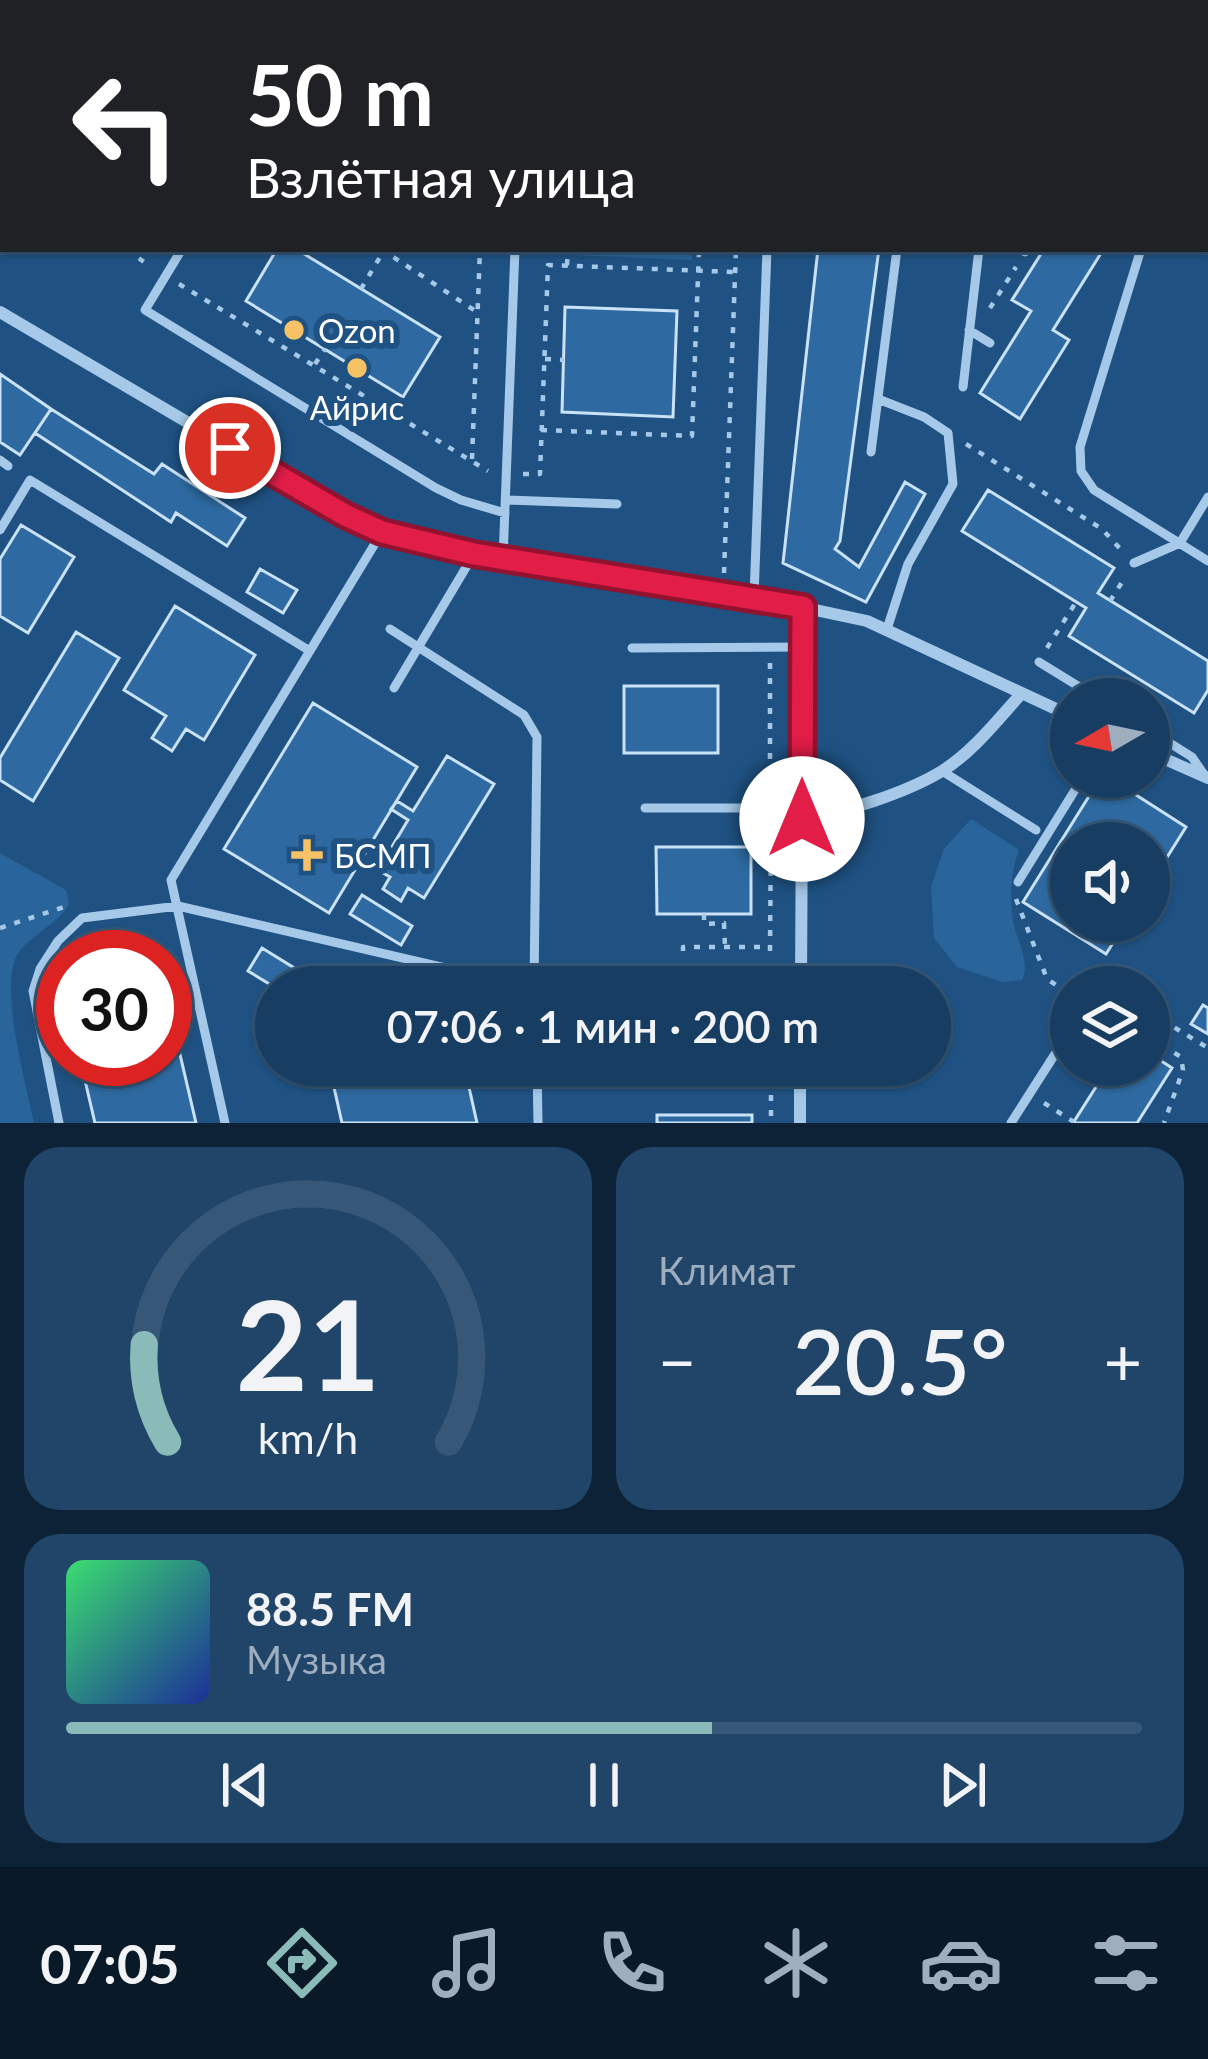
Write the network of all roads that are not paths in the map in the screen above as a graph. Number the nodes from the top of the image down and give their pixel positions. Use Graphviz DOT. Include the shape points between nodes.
graph roads {
  1 [pos="180,252"];
  2 [pos="515,252"];
  3 [pos="767,252"];
  4 [pos="898,252"];
  5 [pos="979,252"];
  6 [pos="1141,252"];
  7 [pos="0,313"];
  8 [pos="972,332"];
  9 [pos="990,343"];
  10 [pos="963,387"];
  11 [pos="878,400"];
  12 [pos="871,452"];
  13 [pos="1208,497"];
  14 [pos="506,500"];
  15 [pos="616,504"];
  16 [pos="505,513"];
  17 [pos="0,530"];
  18 [pos="382,532"];
  19 [pos="1180,543"];
  20 [pos="474,554"];
  21 [pos="503,559"];
  22 [pos="1208,561"];
  23 [pos="1134,563"];
  24 [pos="754,597"];
  25 [pos="803,607"];
  26 [pos="390,629"];
  27 [pos="887,629"];
  28 [pos="418,647"];
  29 [pos="803,647"];
  30 [pos="632,648"];
  31 [pos="310,651"];
  32 [pos="1039,662"];
  33 [pos="1065,678"];
  34 [pos="394,688"];
  35 [pos="1022,693"];
  36 [pos="1050,706"];
  37 [pos="1170,743"];
  38 [pos="1170,761"];
  39 [pos="942,771"];
  40 [pos="1207,776"];
  41 [pos="1070,798"];
  42 [pos="645,808"];
  43 [pos="802,813"];
  44 [pos="1036,830"];
  45 [pos="1018,882"];
  46 [pos="178,906"];
  47 [pos="439,966"];
  48 [pos="532,966"];
  49 [pos="801,966"];
  50 [pos="1050,1061"];
  51 [pos="537,1086"];
  52 [pos="800,1086"];
  53 [pos="59,1123"];
  54 [pos="225,1123"];
  55 [pos="538,1123"];
  56 [pos="800,1123"];
  57 [pos="1010,1123"];
  1 -- 16 [label="lane" via="145,310 436,488"];
  2 -- 14 [label="lane"];
  3 -- 24 [label="lane"];
  4 -- 11 [label="lane"];
  5 -- 8 [label="lane"];
  6 -- 19 [label="lane" via="1080,448 1081,471 1094,490"];
  7 -- 18 [label="street"];
  8 -- 9 [label="lane"];
  8 -- 10 [label="lane"];
  11 -- 12 [label="lane"];
  11 -- 27 [label="lane" via="947,433 952,484 908,564"];
  13 -- 19 [label="lane"];
  14 -- 15 [label="lane"];
  14 -- 16 [label="lane"];
  16 -- 21 [label="lane"];
  17 -- 31 [label="lane" via="30,480"];
  18 -- 20 [label="street"];
  18 -- 31 [label="lane"];
  19 -- 22 [label="lane"];
  19 -- 23 [label="lane"];
  20 -- 21 [label="street"];
  20 -- 28 [label="lane"];
  21 -- 24 [label="street"];
  24 -- 25 [label="street"];
  25 -- 27 [label="street"];
  25 -- 29 [label="street"];
  26 -- 28 [label="lane"];
  27 -- 35 [label="street"];
  28 -- 34 [label="lane"];
  28 -- 48 [label="lane" via="534,726"];
  29 -- 30 [label="lane"];
  29 -- 43 [label="street"];
  31 -- 46 [label="lane" via="171,880"];
  32 -- 33 [label="lane"];
  35 -- 36 [label="street"];
  35 -- 39 [label="street"];
  37 -- 40 [label="lane"];
  38 -- 40 [label="street"];
  39 -- 43 [label="street" via="839,813"];
  39 -- 44 [label="lane"];
  41 -- 45 [label="lane"];
  42 -- 43 [label="lane"];
  43 -- 49 [label="street"];
  46 -- 47 [label="lane"];
  46 -- 53 [label="lane" via="82,918 40,969 33,991"];
  46 -- 54 [label="lane"];
  50 -- 57 [label="lane"];
  51 -- 55 [label="lane"];
  52 -- 56 [label="street"];
}
